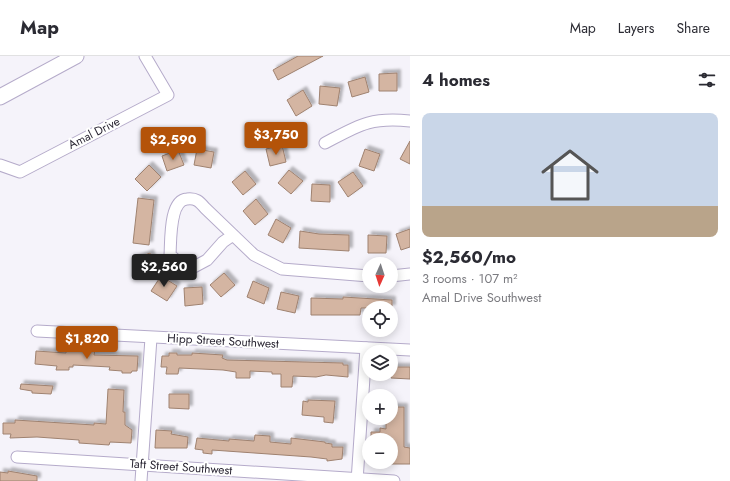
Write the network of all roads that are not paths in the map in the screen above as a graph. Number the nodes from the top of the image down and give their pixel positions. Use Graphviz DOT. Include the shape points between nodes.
graph roads {
  1 [pos="76,56"];
  2 [pos="145,56"];
  3 [pos="0,97"];
  4 [pos="410,121"];
  5 [pos="325,143"];
  6 [pos="0,165"];
  7 [pos="232,235"];
  8 [pos="410,274"];
  9 [pos="362,275"];
  10 [pos="398,275"];
  11 [pos="37,331"];
  12 [pos="151,338"];
  13 [pos="362,348"];
  14 [pos="398,349"];
  15 [pos="410,350"];
  16 [pos="364,381"];
  17 [pos="17,457"];
  18 [pos="142,464"];
  19 [pos="357,480"];
  20 [pos="141,481"];
  21 [pos="394,481"];
  1 -- 3 [label="main road"];
  2 -- 6 [label="street, Amal Drive" via="168,95 20,172"];
  4 -- 5 [label="street" via="380,119 359,125"];
  7 -- 7 [label="street" via="199,201 192,198 183,199 176,205 173,214 170,255 183,266 192,268 207,260 222,242"];
  7 -- 9 [label="street" via="254,255 282,269"];
  8 -- 10 [label="street"];
  11 -- 12 [label="street, Hipp Street Southwest"];
  12 -- 13 [label="street, Hipp Street Southwest"];
  12 -- 18 [label="street"];
  14 -- 15 [label="street, Hipp Street Southwest"];
  16 -- 19 [label="street"];
  17 -- 18 [label="street, Taft Street Southwest"];
  18 -- 19 [label="street, Taft Street Southwest"];
  18 -- 20 [label="street"];
  19 -- 21 [label="street, Taft Street Southwest"];
}
